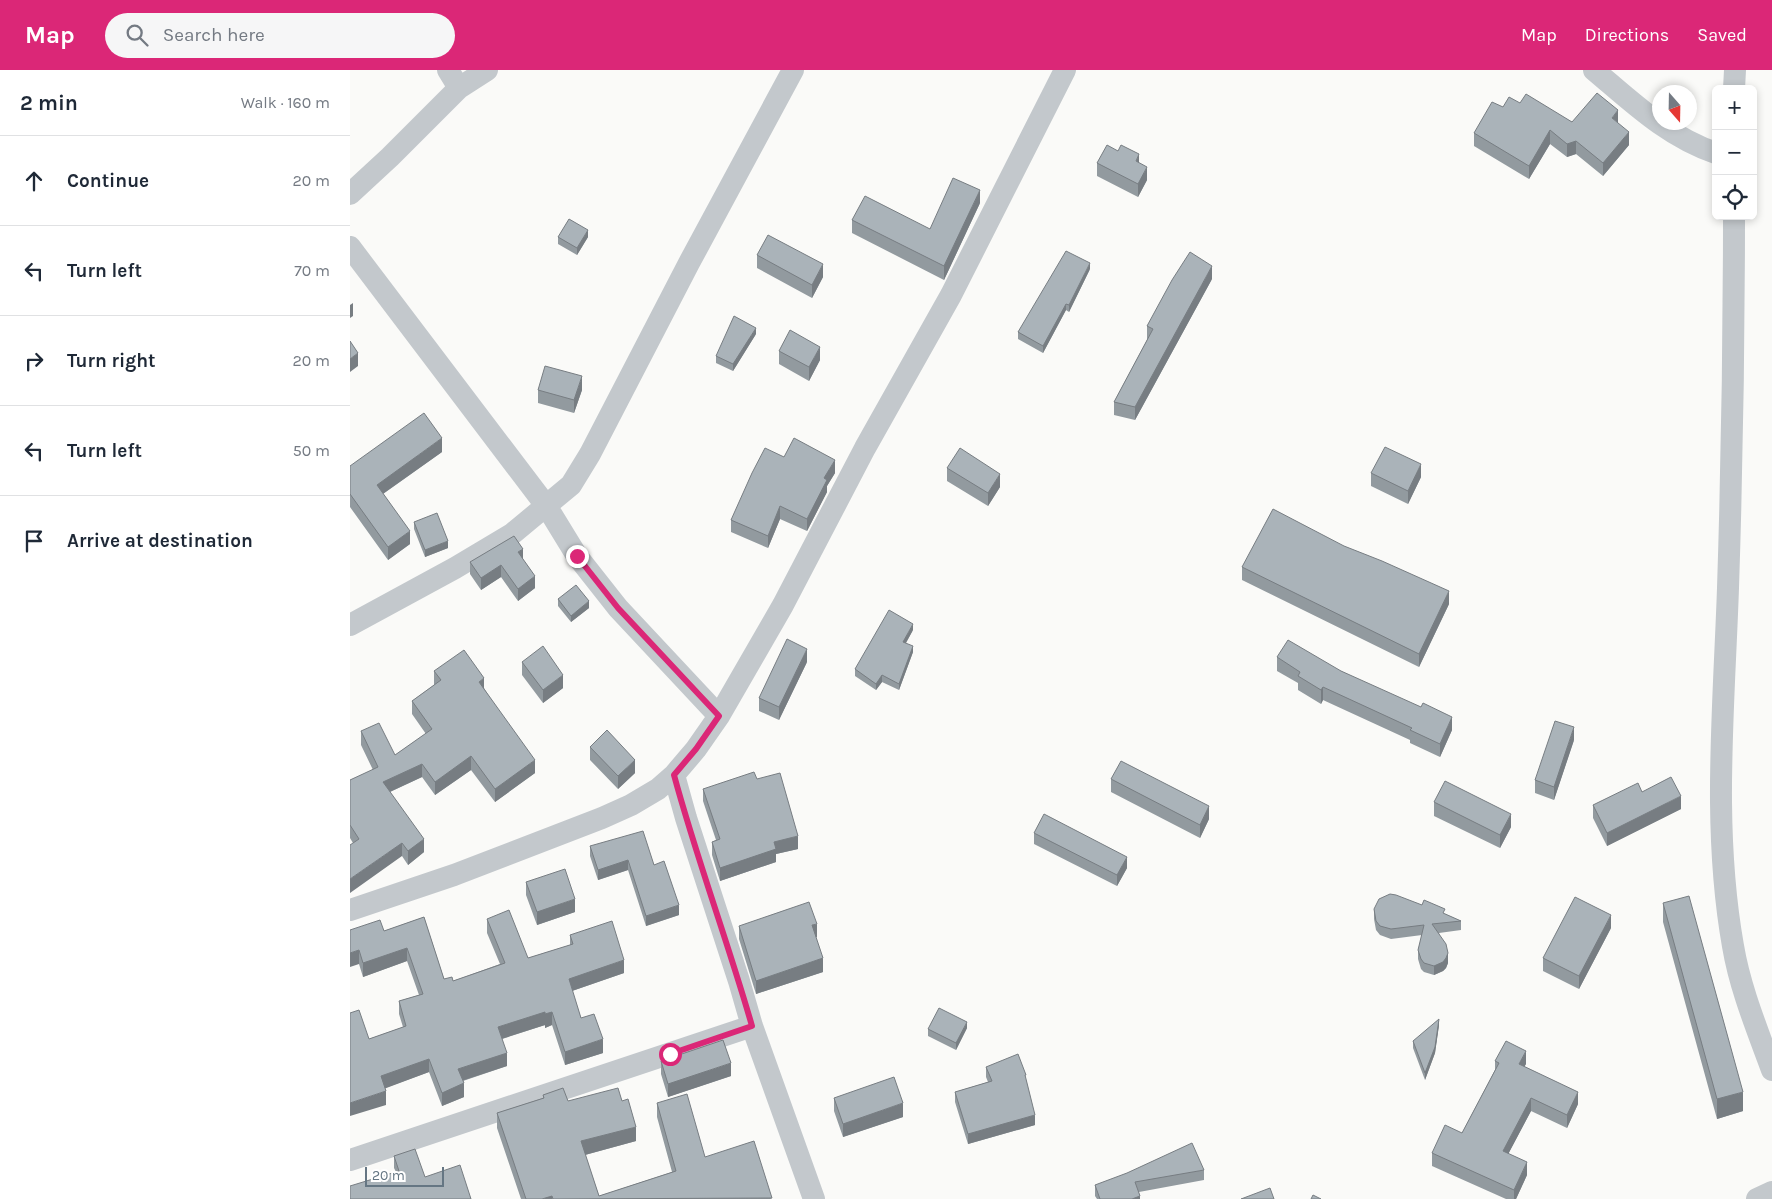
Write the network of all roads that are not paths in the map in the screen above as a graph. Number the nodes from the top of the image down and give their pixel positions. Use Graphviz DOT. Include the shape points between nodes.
graph roads {
  1 [pos="487,70"];
  2 [pos="793,70"];
  3 [pos="1065,70"];
  4 [pos="1594,70"];
  5 [pos="1735,70"];
  6 [pos="454,79"];
  7 [pos="1734,85"];
  8 [pos="1712,152"];
  9 [pos="350,194"];
  10 [pos="1734,220"];
  11 [pos="350,247"];
  12 [pos="547,506"];
  13 [pos="350,625"];
  14 [pos="719,716"];
  15 [pos="674,775"];
  16 [pos="350,910"];
  17 [pos="752,1026"];
  18 [pos="1772,1070"];
  19 [pos="350,1160"];
  20 [pos="1772,1192"];
  21 [pos="814,1199"];
  22 [pos="1757,1199"];
  1 -- 6 [label="street"];
  2 -- 12 [label="street" via="579,474"];
  3 -- 14 [label="street" via="951,295"];
  4 -- 8 [label="street" via="1673,133"];
  5 -- 7 [label="street"];
  6 -- 9 [label="street" via="390,157"];
  10 -- 18 [label="street" via="1721,830 1733,946 1741,982"];
  11 -- 12 [label="street"];
  12 -- 13 [label="street" via="486,550"];
  12 -- 14 [label="street" via="577,556 618,608"];
  14 -- 15 [label="street"];
  15 -- 16 [label="street" via="658,789 602,818 454,875"];
  15 -- 17 [label="street"];
  17 -- 19 [label="street"];
  17 -- 21 [label="street"];
  20 -- 22 [label="street"];
}
